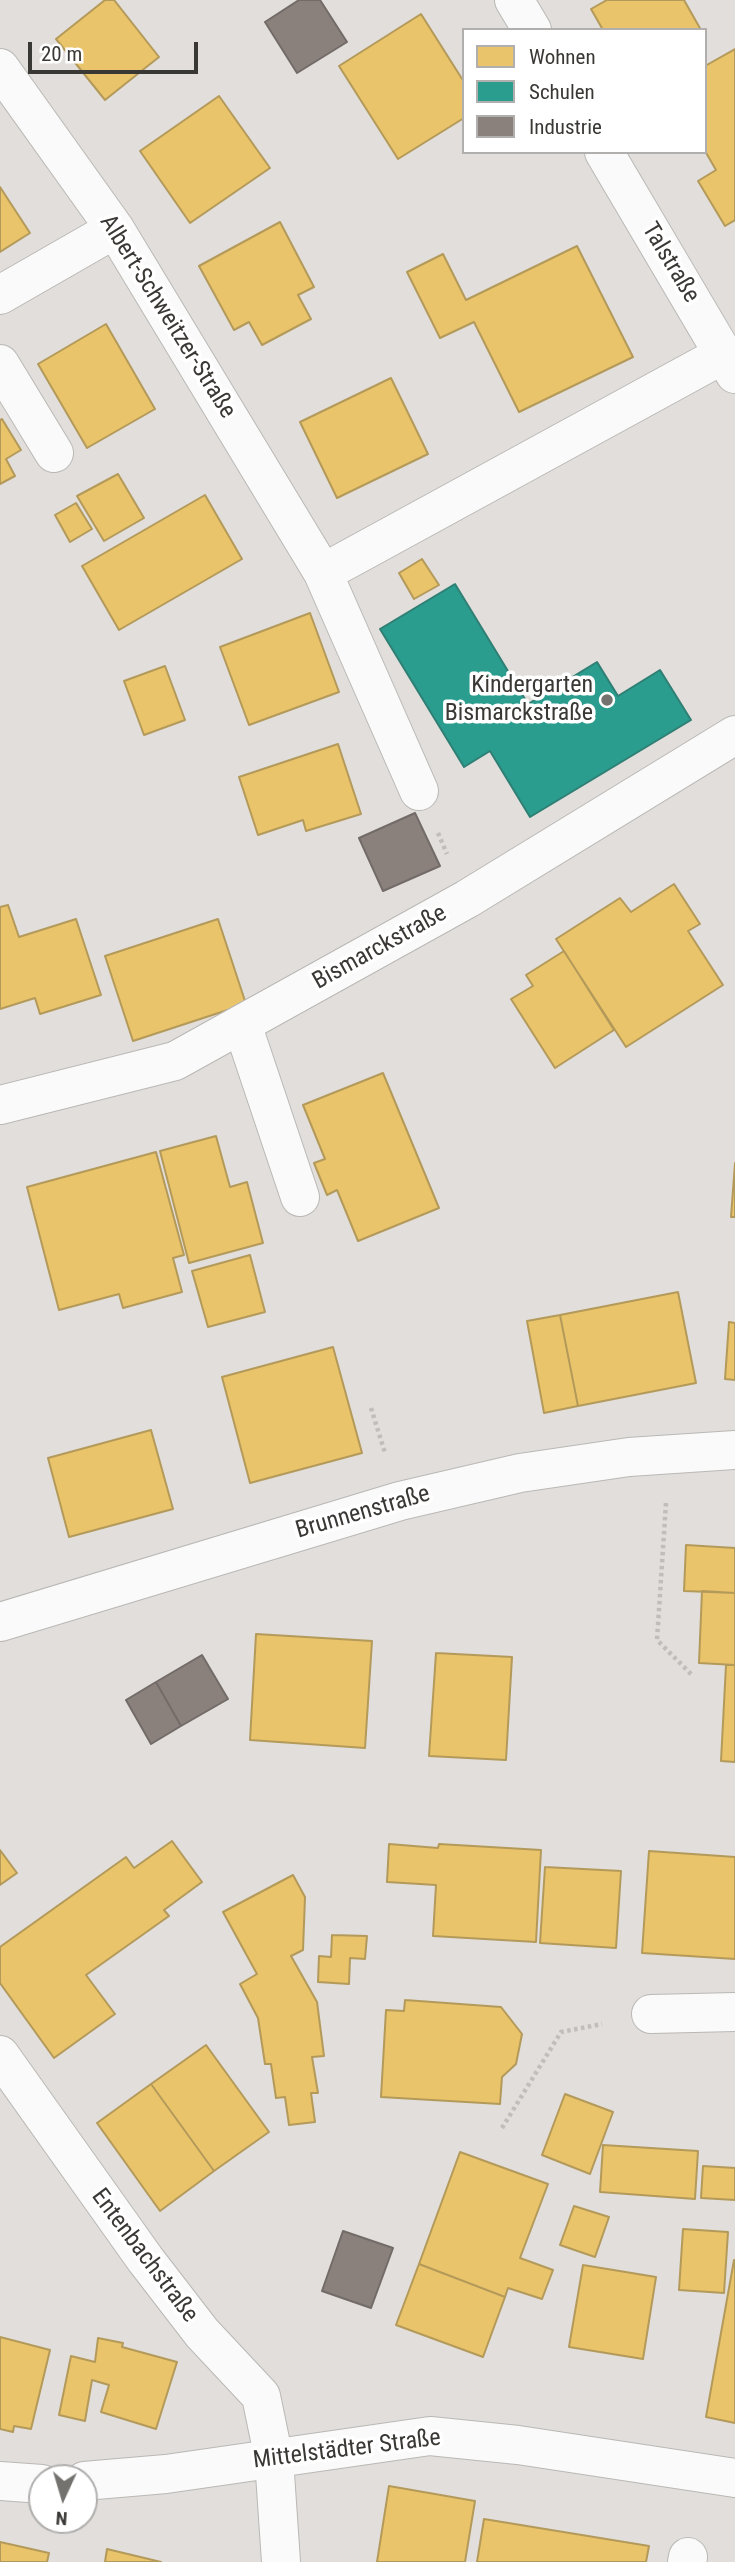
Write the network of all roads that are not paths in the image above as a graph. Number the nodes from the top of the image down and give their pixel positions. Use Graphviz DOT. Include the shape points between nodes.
graph roads {
  1 [pos="514,0"];
  2 [pos="531,28"];
  3 [pos="0,68"];
  4 [pos="605,154"];
  5 [pos="115,229"];
  6 [pos="0,295"];
  7 [pos="0,364"];
  8 [pos="729,364"];
  9 [pos="54,453"];
  10 [pos="323,573"];
  11 [pos="735,735"];
  12 [pos="419,791"];
  13 [pos="242,1024"];
  14 [pos="0,1105"];
  15 [pos="300,1197"];
  16 [pos="735,1450"];
  17 [pos="0,1622"];
  18 [pos="735,2012"];
  19 [pos="651,2014"];
  20 [pos="0,2055"];
  21 [pos="274,2459"];
  22 [pos="735,2477"];
  23 [pos="0,2481"];
  24 [pos="98,2481"];
  25 [pos="28,2483"];
  26 [pos="281,2562"];
  1 -- 2 [label="street"];
  3 -- 5 [label="street, Albert-Schweitzer-Straße"];
  4 -- 8 [label="street, Talstraße"];
  5 -- 6 [label="street"];
  5 -- 10 [label="street, Albert-Schweitzer-Straße"];
  7 -- 9 [label="street"];
  8 -- 10 [label="street"];
  10 -- 12 [label="street, Albert-Schweitzer-Straße"];
  11 -- 13 [label="street, Bismarckstraße" via="467,899"];
  13 -- 14 [label="street, Bismarckstraße" via="175,1061"];
  13 -- 15 [label="street"];
  16 -- 17 [label="street, Brunnenstraße" via="520,1473 400,1501"];
  18 -- 19 [label="street"];
  20 -- 21 [label="street, Entenbachstraße" via="145,2259 202,2333 261,2396"];
  21 -- 22 [label="street, Mittelstädter Straße" via="430,2436"];
  21 -- 24 [label="street, Mittelstädter Straße"];
  21 -- 26 [label="street, Entenbachstraße"];
  23 -- 25 [label="street"];
}
